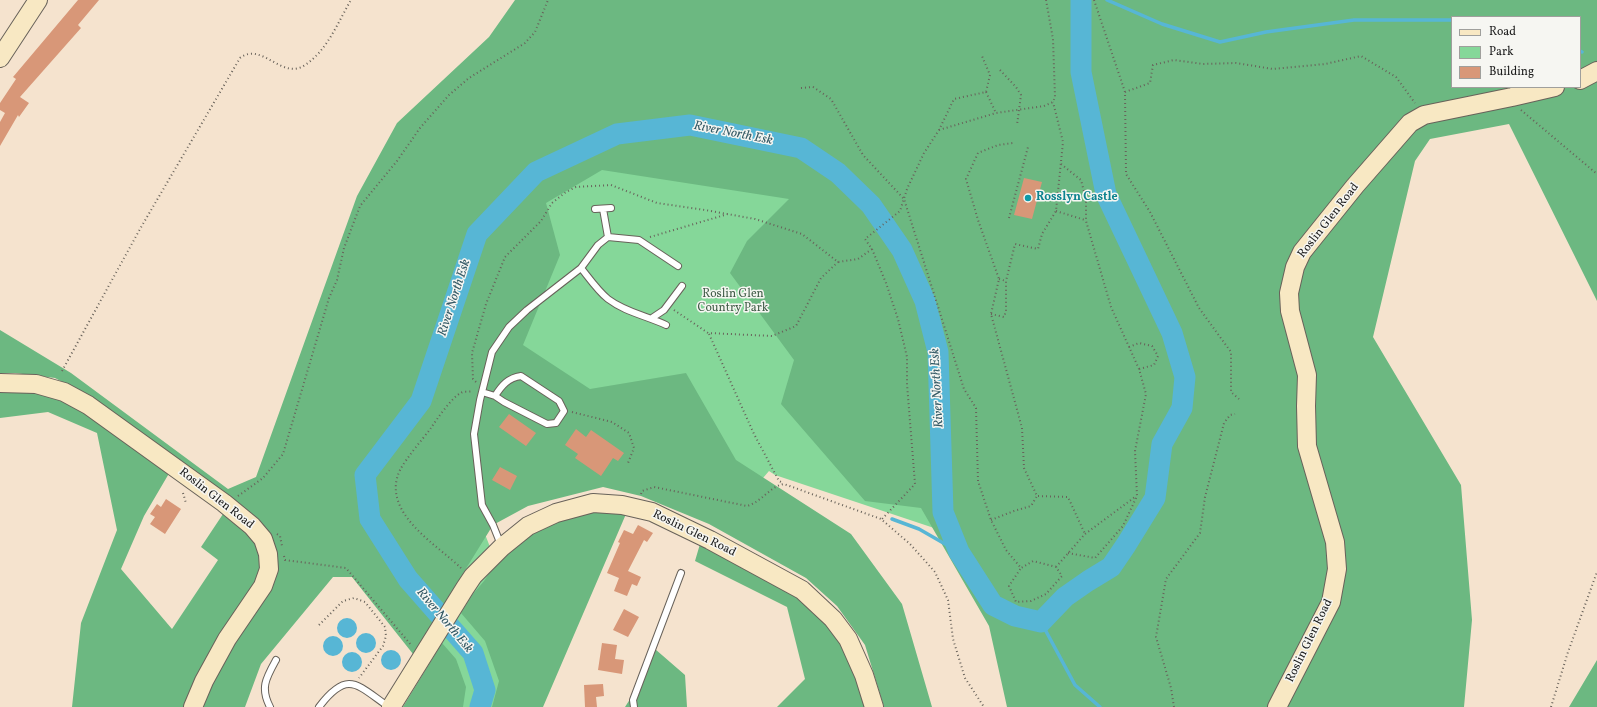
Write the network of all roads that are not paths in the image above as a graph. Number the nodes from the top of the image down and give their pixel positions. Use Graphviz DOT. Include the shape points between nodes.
graph roads {
  1 [pos="38,0"];
  2 [pos="0,58"];
  3 [pos="1597,71"];
  4 [pos="1581,79"];
  5 [pos="1551,88"];
  6 [pos="611,208"];
  7 [pos="595,209"];
  8 [pos="603,209"];
  9 [pos="608,237"];
  10 [pos="678,266"];
  11 [pos="581,268"];
  12 [pos="682,286"];
  13 [pos="652,318"];
  14 [pos="666,325"];
  15 [pos="0,383"];
  16 [pos="482,391"];
  17 [pos="495,396"];
  18 [pos="502,547"];
  19 [pos="681,573"];
  20 [pos="276,660"];
  21 [pos="193,707"];
  22 [pos="270,707"];
  23 [pos="319,707"];
  24 [pos="390,707"];
  25 [pos="634,707"];
  26 [pos="874,707"];
  27 [pos="1277,707"];
  1 -- 2 [label="main road"];
  3 -- 4 [label="main road"];
  5 -- 27 [label="main road, Roslin Glen Road" via="1424,115 1410,123 1302,252 1295,267 1290,293 1290,311 1307,375 1307,446 1335,542 1337,569 1331,602"];
  6 -- 8 [label="lane"];
  7 -- 8 [label="lane"];
  8 -- 9 [label="lane"];
  9 -- 10 [label="lane" via="639,240"];
  9 -- 11 [label="lane" via="598,245"];
  11 -- 13 [label="lane" via="608,299 632,312"];
  11 -- 16 [label="lane" via="509,327 492,352"];
  12 -- 13 [label="lane" via="664,310"];
  13 -- 14 [label="lane"];
  15 -- 21 [label="main road, Roslin Glen Road" via="36,384 64,392 88,405 224,503 252,526 263,539 269,569 263,586 227,639"];
  16 -- 17 [label="lane"];
  16 -- 18 [label="lane" via="474,434 482,505"];
  17 -- 17 [label="lane" via="546,424 556,424 564,411 558,401 521,376 513,377 503,384"];
  18 -- 24 [label="main road, Roslin Glen Road" via="473,576 464,579 423,656"];
  18 -- 26 [label="main road, Roslin Glen Road" via="528,526 556,513 593,503 622,505 652,512 802,590 833,619 848,639 864,675"];
  19 -- 25 [label="lane" via="633,700"];
  20 -- 22 [label="lane" via="265,686"];
  23 -- 24 [label="lane" via="330,693 345,684 354,684"];
}
